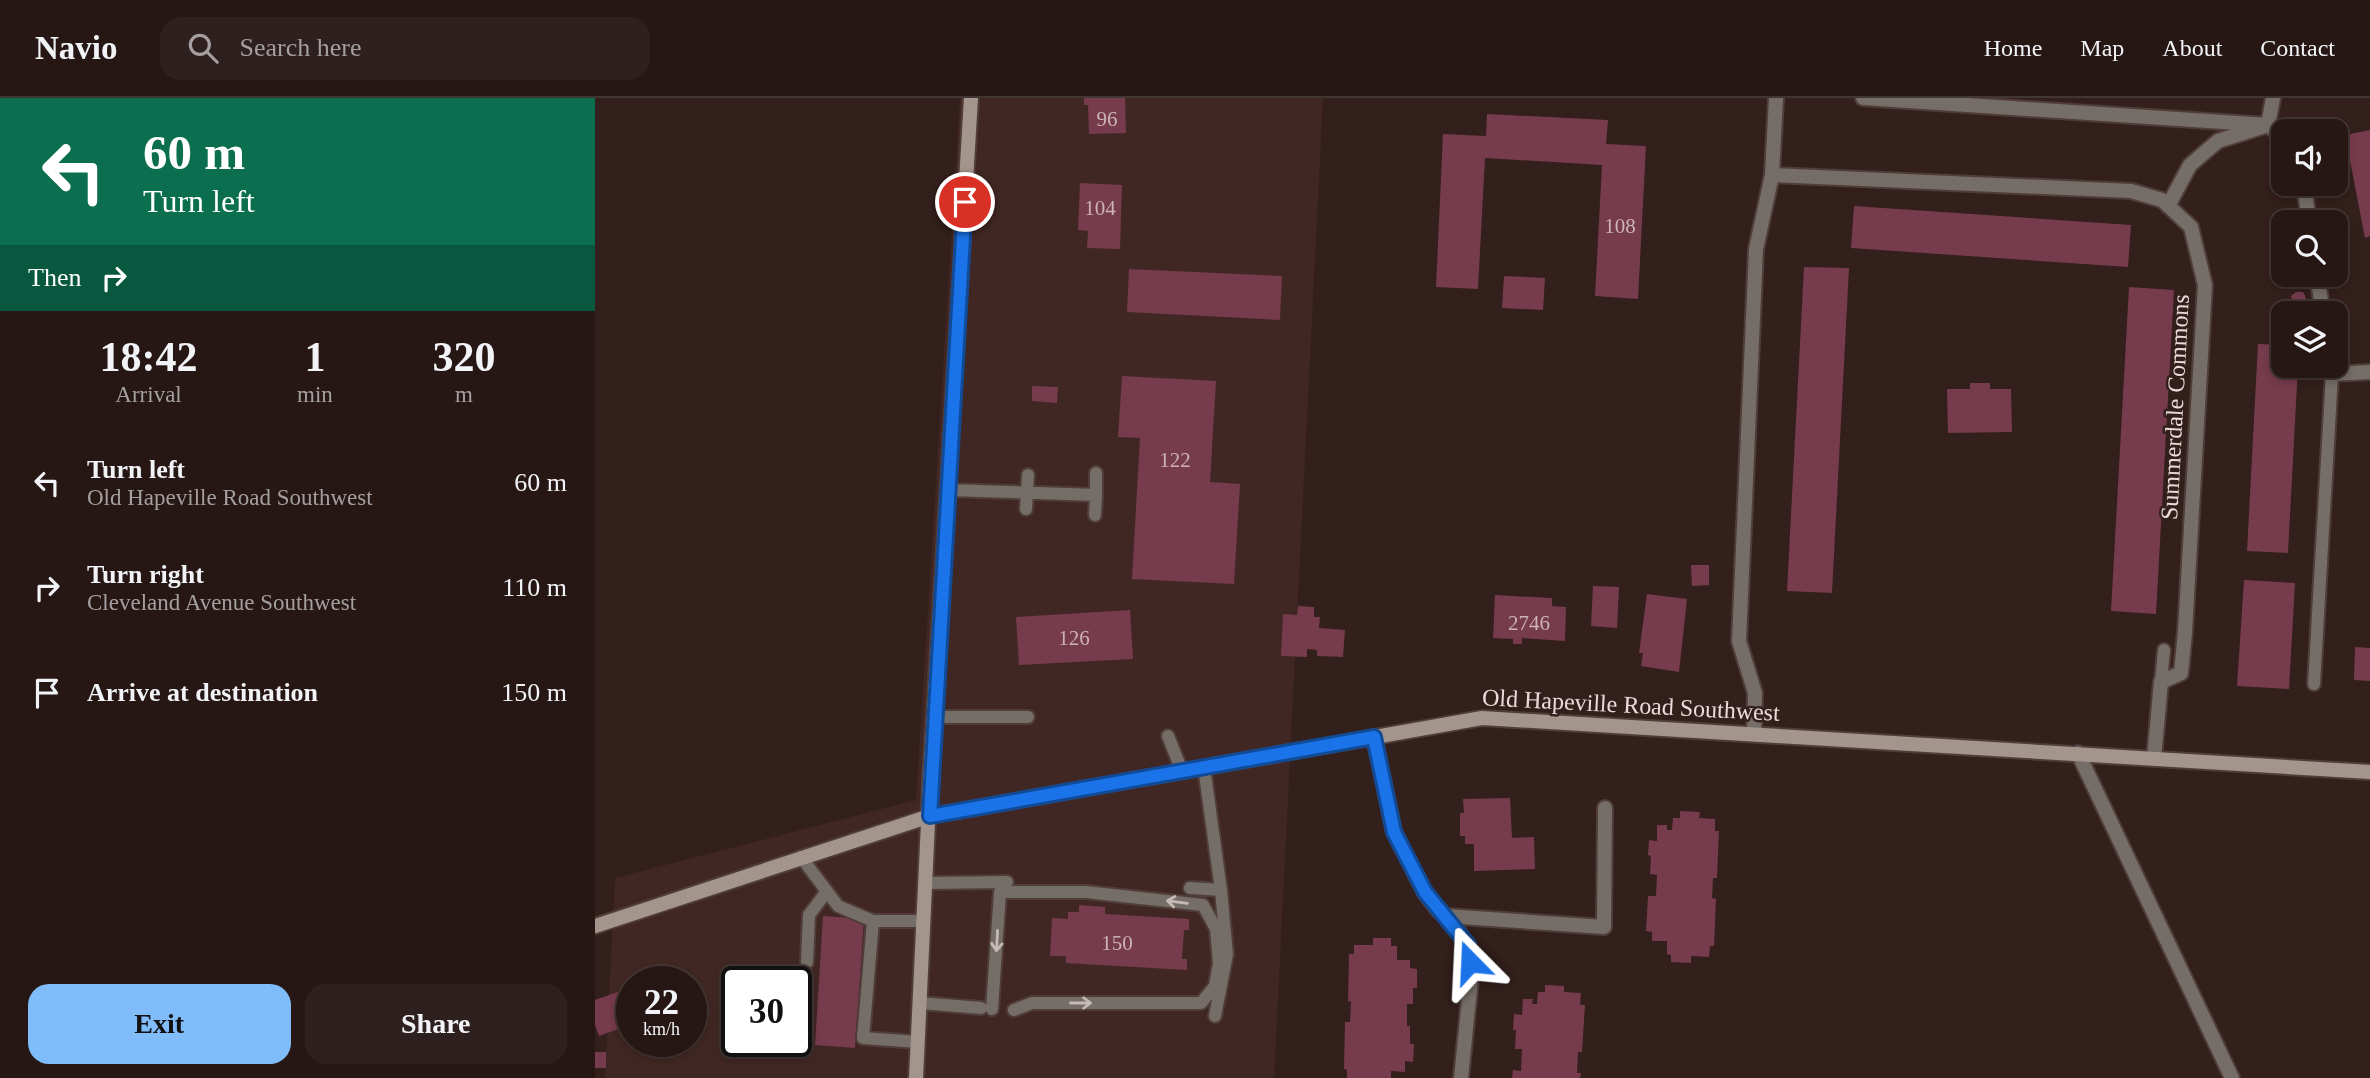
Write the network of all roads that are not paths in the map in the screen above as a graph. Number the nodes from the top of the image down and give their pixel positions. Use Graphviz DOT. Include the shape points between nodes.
graph roads {
  1 [pos="971,98"];
  2 [pos="1776,98"];
  3 [pos="1863,98"];
  4 [pos="2273,98"];
  5 [pos="2268,125"];
  6 [pos="2271,127"];
  7 [pos="1772,175"];
  8 [pos="2168,206"];
  9 [pos="2348,371"];
  10 [pos="2370,372"];
  11 [pos="2331,378"];
  12 [pos="1096,473"];
  13 [pos="1028,474"];
  14 [pos="949,489"];
  15 [pos="1027,492"];
  16 [pos="1096,495"];
  17 [pos="1026,509"];
  18 [pos="1095,514"];
  19 [pos="2164,650"];
  20 [pos="2161,682"];
  21 [pos="2314,684"];
  22 [pos="935,717"];
  23 [pos="1028,717"];
  24 [pos="1754,734"];
  25 [pos="1168,736"];
  26 [pos="1374,737"];
  27 [pos="2078,753"];
  28 [pos="2154,758"];
  29 [pos="1204,767"];
  30 [pos="1182,771"];
  31 [pos="2370,772"];
  32 [pos="1605,808"];
  33 [pos="930,816"];
  34 [pos="801,857"];
  35 [pos="1007,882"];
  36 [pos="926,883"];
  37 [pos="1190,888"];
  38 [pos="1221,890"];
  39 [pos="827,891"];
  40 [pos="1446,916"];
  41 [pos="873,920"];
  42 [pos="924,921"];
  43 [pos="595,926"];
  44 [pos="807,962"];
  45 [pos="920,1003"];
  46 [pos="1014,1010"];
  47 [pos="1215,1016"];
  48 [pos="918,1042"];
  49 [pos="916,1078"];
  50 [pos="1461,1078"];
  51 [pos="2232,1078"];
  1 -- 14 [label="street"];
  2 -- 7 [label="street"];
  3 -- 5 [label="street"];
  4 -- 5 [label="street"];
  5 -- 6 [label="street"];
  5 -- 8 [label="street" via="2218,142 2190,165"];
  7 -- 8 [label="street, Summerdale Commons" via="2131,191"];
  7 -- 24 [label="street" via="1756,249 1739,641 1755,693"];
  8 -- 20 [label="street, Summerdale Commons" via="2191,227 2205,285 2181,673"];
  9 -- 10 [label="street"];
  11 -- 21 [label="lane"];
  12 -- 16 [label="lane"];
  13 -- 15 [label="lane"];
  14 -- 15 [label="lane"];
  14 -- 22 [label="street"];
  15 -- 16 [label="lane"];
  15 -- 17 [label="lane"];
  16 -- 18 [label="lane"];
  19 -- 20 [label="lane"];
  20 -- 28 [label="street"];
  22 -- 23 [label="lane"];
  22 -- 33 [label="street"];
  24 -- 26 [label="street, Old Hapeville Road Southwest" via="1482,718"];
  24 -- 27 [label="street, Old Hapeville Road Southwest"];
  25 -- 30 [label="lane"];
  26 -- 29 [label="street, Old Hapeville Road Southwest"];
  26 -- 40 [label="street" via="1394,832 1425,892"];
  27 -- 28 [label="street, Old Hapeville Road Southwest"];
  27 -- 51 [label="street"];
  28 -- 31 [label="street, Old Hapeville Road Southwest"];
  29 -- 30 [label="street, Old Hapeville Road Southwest"];
  29 -- 38 [label="lane"];
  30 -- 33 [label="street, Old Hapeville Road Southwest"];
  32 -- 40 [label="street" via="1604,927"];
  33 -- 34 [label="street, Old Hapeville Road Southwest"];
  33 -- 36 [label="street"];
  34 -- 39 [label="lane"];
  34 -- 43 [label="street, Old Hapeville Road Southwest"];
  35 -- 36 [label="lane"];
  36 -- 42 [label="street"];
  37 -- 38 [label="lane"];
  38 -- 47 [label="lane" via="1227,954"];
  39 -- 41 [label="lane" via="838,906"];
  39 -- 44 [label="lane" via="809,915"];
  40 -- 50 [label="street" via="1468,945 1471,979"];
  41 -- 42 [label="lane"];
  41 -- 48 [label="lane" via="863,1038"];
  42 -- 45 [label="street"];
  46 -- 45 [label="lane, one-way" via="1032,1003 1201,1003 1215,986 1219,963 1216,929 1203,905 1086,892 1000,892 986,1009"];
  45 -- 48 [label="street"];
  48 -- 49 [label="street"];
}
